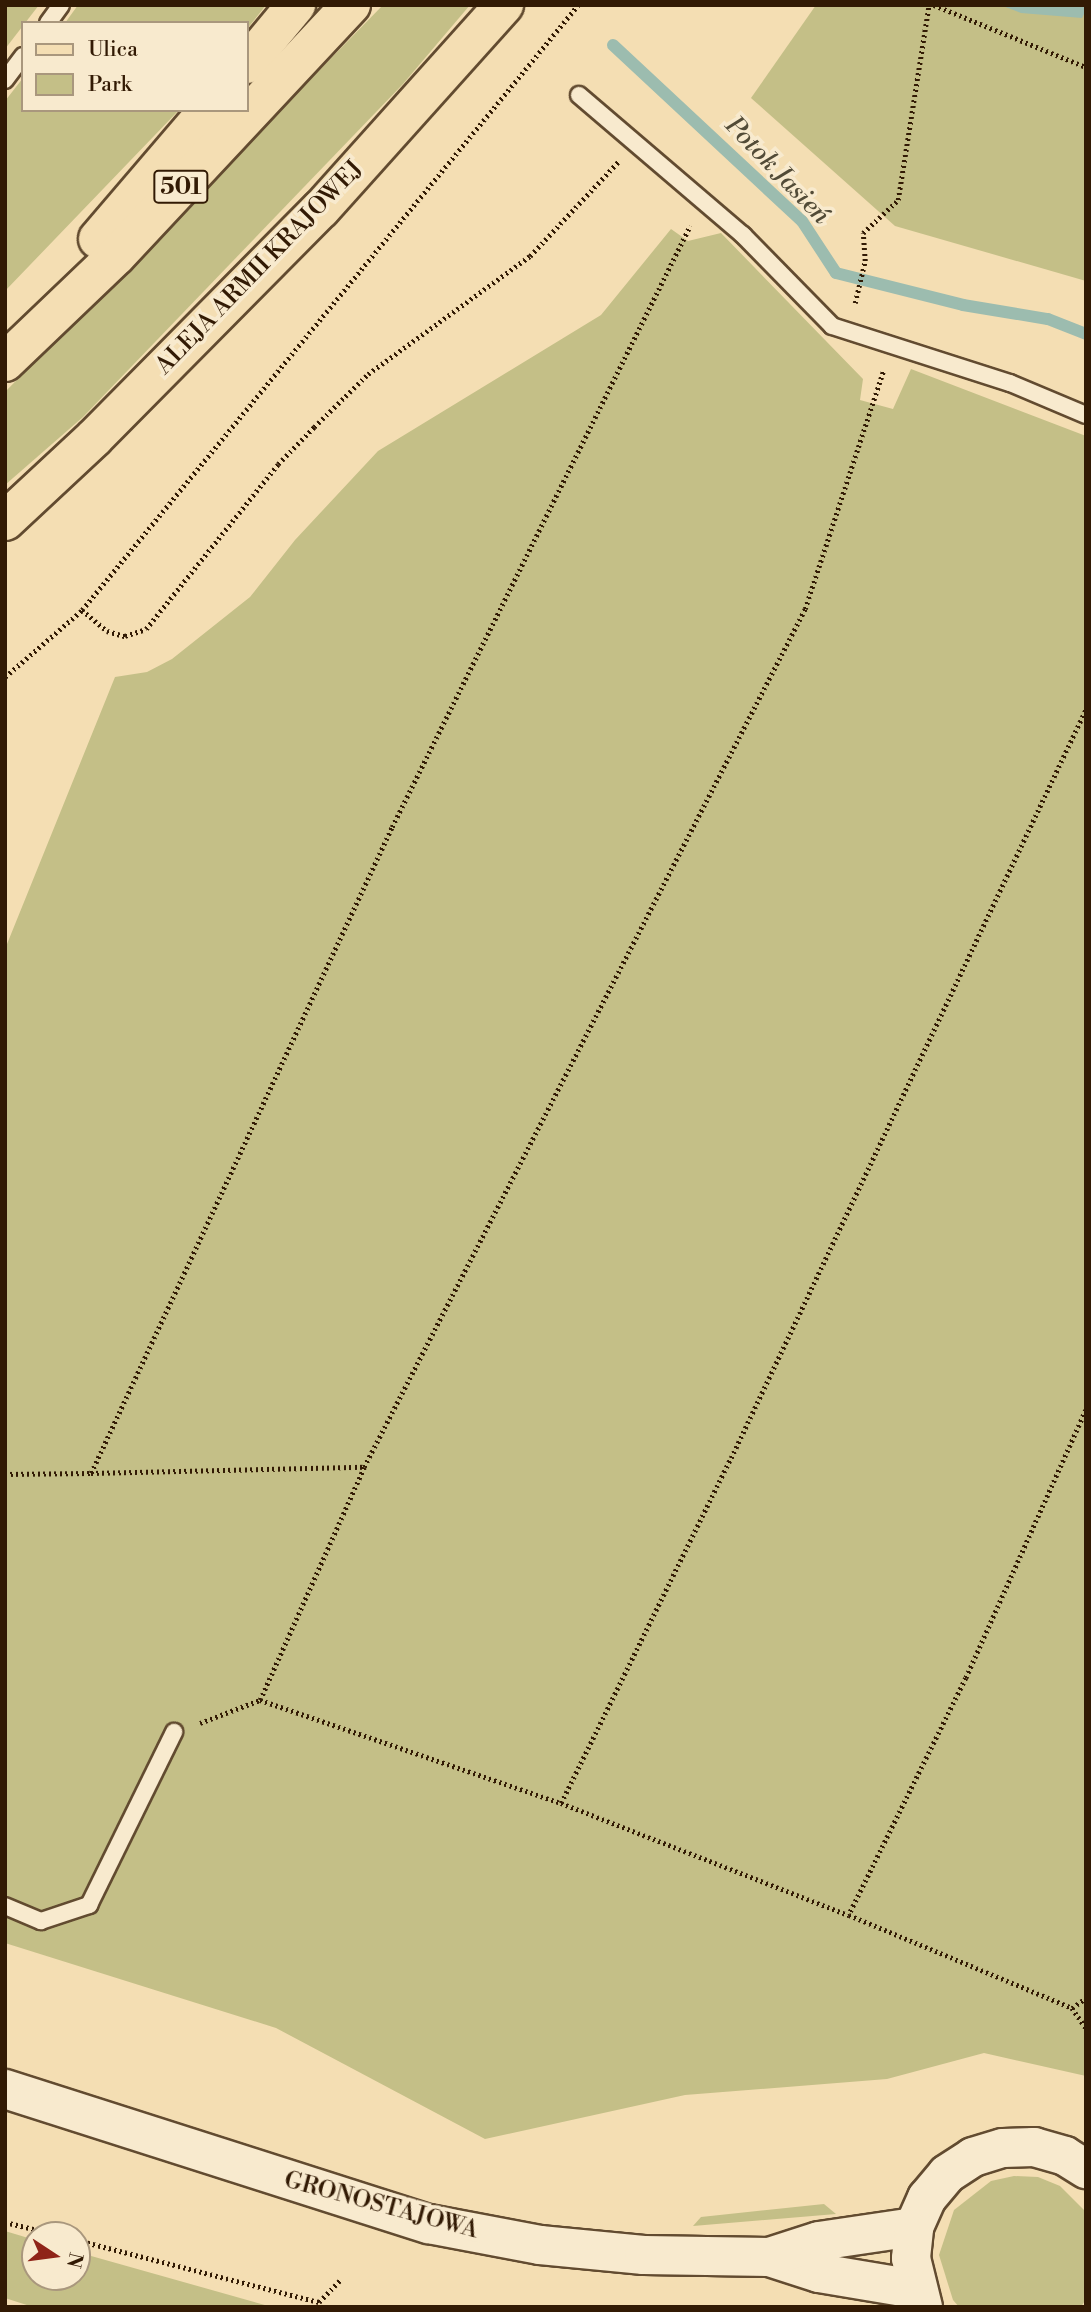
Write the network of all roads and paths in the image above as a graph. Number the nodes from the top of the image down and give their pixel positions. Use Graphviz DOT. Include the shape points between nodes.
graph roads {
  1 [pos="61,5"];
  2 [pos="296,5"];
  3 [pos="351,5"];
  4 [pos="504,5"];
  5 [pos="578,5"];
  6 [pos="932,5"];
  7 [pos="49,21"];
  8 [pos="21,59"];
  9 [pos="248,63"];
  10 [pos="1086,67"];
  11 [pos="5,79"];
  12 [pos="579,95"];
  13 [pos="206,112"];
  14 [pos="635,143"];
  15 [pos="708,203"];
  16 [pos="855,302"];
  17 [pos="890,348"];
  18 [pos="5,349"];
  19 [pos="5,362"];
  20 [pos="1086,415"];
  21 [pos="5,521"];
  22 [pos="82,610"];
  23 [pos="5,677"];
  24 [pos="1086,709"];
  25 [pos="1086,1410"];
  26 [pos="364,1467"];
  27 [pos="91,1473"];
  28 [pos="5,1474"];
  29 [pos="260,1700"];
  30 [pos="174,1732"];
  31 [pos="561,1803"];
  32 [pos="5,1906"];
  33 [pos="849,1915"];
  34 [pos="1086,1998"];
  35 [pos="1072,2008"];
  36 [pos="1086,2028"];
  37 [pos="5,2089"];
  38 [pos="1086,2169"];
  39 [pos="914,2227"];
  40 [pos="91,2244"];
  41 [pos="769,2257"];
  42 [pos="340,2280"];
  43 [pos="919,2298"];
  1 -- 7 [label="lane"];
  2 -- 9 [label="main road"];
  3 -- 19 [label="main road, 501" via="116,256"];
  4 -- 21 [label="main road, ALEJA ARMII KRAJOWEJ" via="321,209"];
  5 -- 22 [label="path"];
  6 -- 10 [label="path"];
  6 -- 16 [label="path" via="898,200 863,233 865,261"];
  8 -- 11 [label="lane"];
  12 -- 14 [label="lane"];
  13 -- 18 [label="main road"];
  14 -- 15 [label="lane"];
  14 -- 22 [label="path" via="530,256 368,374 314,427 278,464 146,629 124,636 107,631"];
  15 -- 17 [label="lane" via="832,326"];
  15 -- 27 [label="path" via="682,237 392,827"];
  17 -- 20 [label="lane" via="1010,383"];
  17 -- 26 [label="path" via="805,609"];
  22 -- 23 [label="path"];
  24 -- 31 [label="path" via="731,1458"];
  25 -- 33 [label="path" via="966,1678"];
  26 -- 27 [label="path"];
  26 -- 29 [label="path"];
  27 -- 28 [label="path"];
  29 -- 30 [label="path"];
  29 -- 31 [label="path"];
  30 -- 32 [label="lane" via="89,1905 41,1921"];
  31 -- 33 [label="path"];
  33 -- 35 [label="path"];
  34 -- 35 [label="path"];
  35 -- 36 [label="path"];
  37 -- 41 [label="street, GRONOSTAJOWA" via="329,2196 429,2224 540,2245 644,2255"];
  38 -- 39 [label="street" via="1065,2155 1034,2147 1003,2148 973,2157 940,2182"];
  39 -- 41 [label="street, GRONOSTAJOWA" via="818,2241"];
  39 -- 43 [label="street" via="911,2258"];
  40 -- 42 [label="path" via="319,2302"];
  41 -- 43 [label="street, GRONOSTAJOWA"];
}
